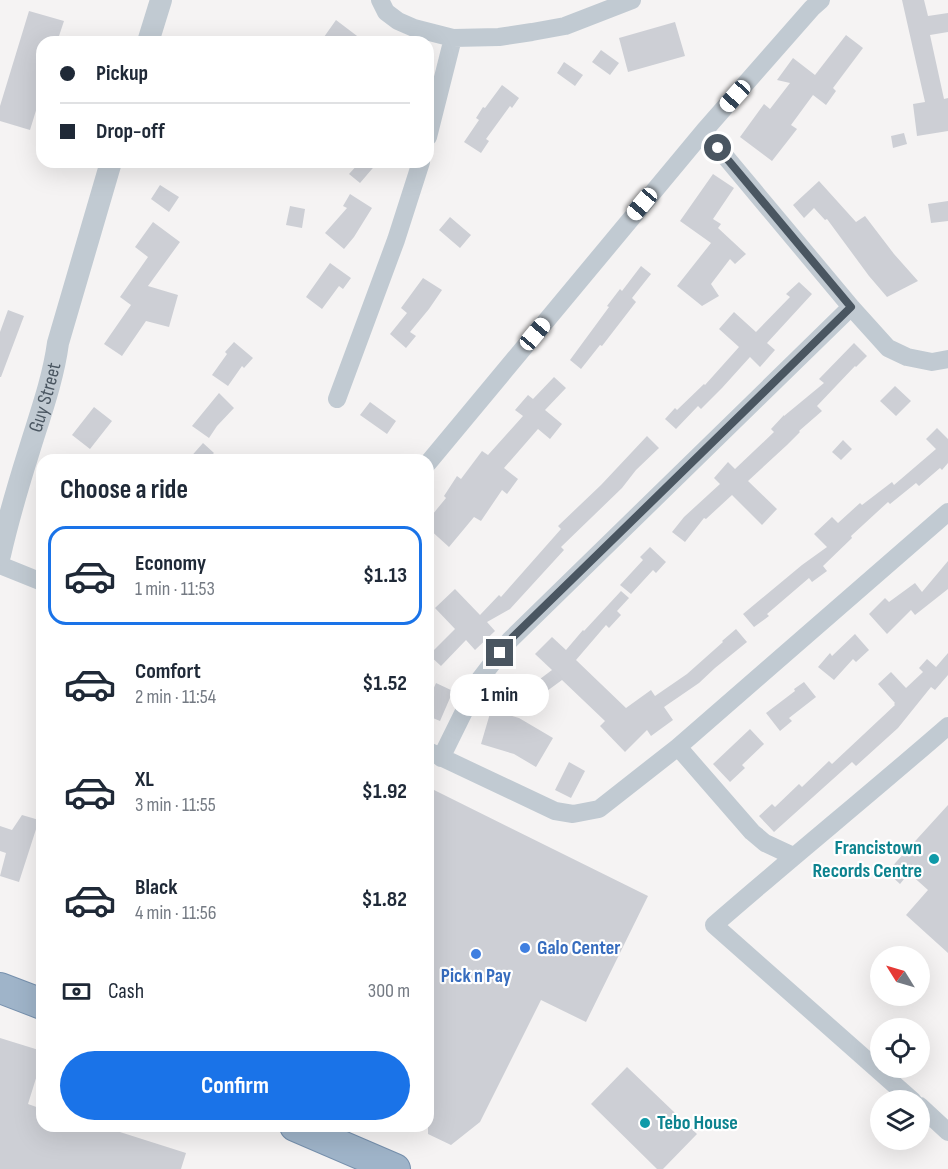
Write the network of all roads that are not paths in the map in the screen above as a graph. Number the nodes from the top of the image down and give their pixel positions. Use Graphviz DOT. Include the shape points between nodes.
graph roads {
  1 [pos="161,0"];
  2 [pos="380,0"];
  3 [pos="632,0"];
  4 [pos="821,0"];
  5 [pos="150,36"];
  6 [pos="453,38"];
  7 [pos="434,113"];
  8 [pos="704,131"];
  9 [pos="109,168"];
  10 [pos="419,168"];
  11 [pos="851,307"];
  12 [pos="58,343"];
  13 [pos="948,359"];
  14 [pos="337,399"];
  15 [pos="434,456"];
  16 [pos="0,494"];
  17 [pos="948,512"];
  18 [pos="0,555"];
  19 [pos="0,565"];
  20 [pos="36,580"];
  21 [pos="948,726"];
  22 [pos="678,747"];
  23 [pos="434,755"];
  24 [pos="793,856"];
  25 [pos="0,988"];
  26 [pos="36,1002"];
  27 [pos="900,1090"];
  28 [pos="930,1115"];
  29 [pos="948,1131"];
  30 [pos="309,1132"];
  31 [pos="383,1165"];
  1 -- 5 [label="street"];
  2 -- 6 [label="street" via="386,12 398,21"];
  3 -- 6 [label="street" via="565,26 499,37"];
  4 -- 8 [label="street"];
  6 -- 7 [label="street"];
  8 -- 11 [label="street"];
  8 -- 15 [label="street"];
  9 -- 12 [label="street, Guy Street"];
  10 -- 14 [label="street"];
  11 -- 13 [label="street" via="888,348 932,362"];
  11 -- 23 [label="street" via="510,640 480,679"];
  12 -- 16 [label="street, Guy Street" via="46,361"];
  12 -- 18 [label="street, Guy Street"];
  17 -- 22 [label="street"];
  19 -- 20 [label="street"];
  21 -- 24 [label="street"];
  22 -- 23 [label="street" via="599,809 573,814 555,811"];
  22 -- 24 [label="street" via="752,832"];
  24 -- 27 [label="street" via="714,926"];
  25 -- 26 [label="highway"];
  28 -- 29 [label="street"];
  30 -- 31 [label="highway"];
}
